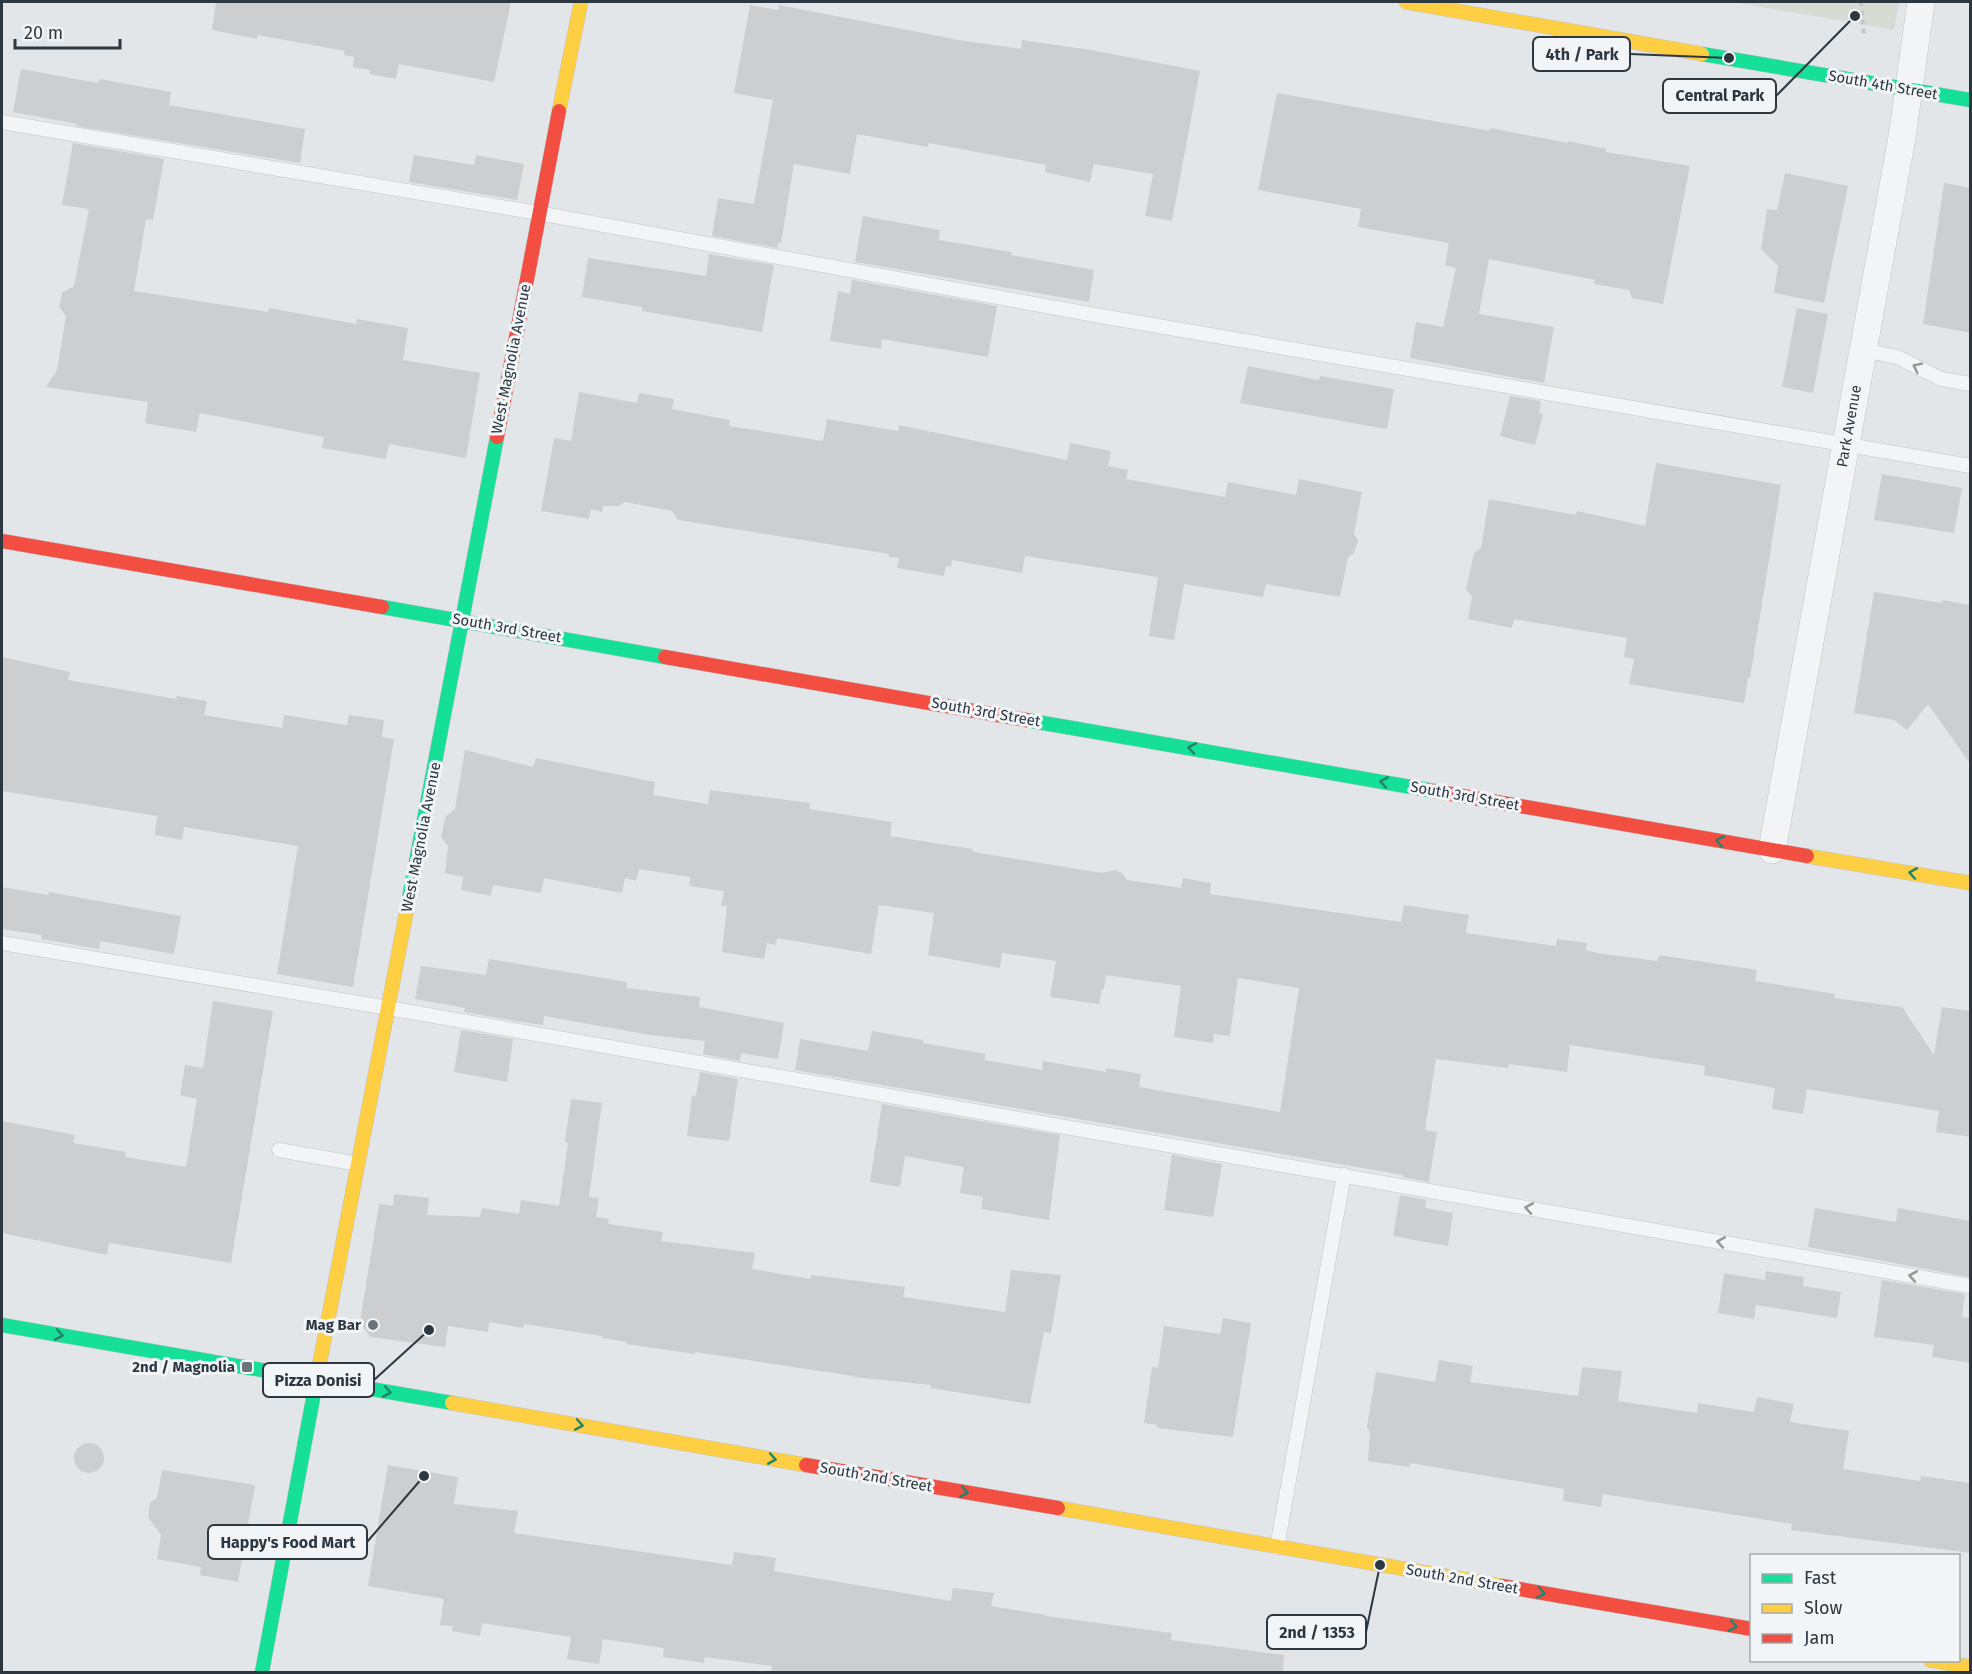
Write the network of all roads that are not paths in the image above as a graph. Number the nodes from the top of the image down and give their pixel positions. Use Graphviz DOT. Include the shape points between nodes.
graph roads {
  1 [pos="581,2"];
  2 [pos="1406,2"];
  3 [pos="1922,2"];
  4 [pos="1908,89"];
  5 [pos="1971,100"];
  6 [pos="2,122"];
  7 [pos="538,213"];
  8 [pos="1863,350"];
  9 [pos="1971,384"];
  10 [pos="1846,445"];
  11 [pos="1971,466"];
  12 [pos="2,541"];
  13 [pos="462,620"];
  14 [pos="1772,850"];
  15 [pos="1971,883"];
  16 [pos="2,943"];
  17 [pos="388,1008"];
  18 [pos="279,1150"];
  19 [pos="358,1164"];
  20 [pos="1344,1175"];
  21 [pos="1971,1286"];
  22 [pos="2,1325"];
  23 [pos="316,1380"];
  24 [pos="1277,1547"];
  25 [pos="1750,1629"];
  26 [pos="1942,1662"];
  27 [pos="1971,1667"];
  28 [pos="262,1672"];
  1 -- 7 [label="main road, West Magnolia Avenue"];
  2 -- 4 [label="main road, South 4th Street"];
  3 -- 4 [label="street, Park Avenue"];
  4 -- 5 [label="main road, South 4th Street"];
  4 -- 8 [label="street, Park Avenue"];
  6 -- 7 [label="lane"];
  7 -- 10 [label="lane" via="1118,319"];
  7 -- 13 [label="main road, West Magnolia Avenue"];
  9 -- 8 [label="lane, one-way" via="1941,378 1897,357"];
  8 -- 10 [label="street, Park Avenue"];
  10 -- 11 [label="lane"];
  10 -- 14 [label="street, Park Avenue"];
  12 -- 13 [label="main road, South 3rd Street"];
  14 -- 13 [label="main road, South 3rd Street, one-way"];
  13 -- 17 [label="main road, West Magnolia Avenue"];
  15 -- 14 [label="main road, South 3rd Street, one-way"];
  16 -- 17 [label="lane"];
  17 -- 19 [label="main road, West Magnolia Avenue"];
  17 -- 20 [label="lane"];
  18 -- 19 [label="lane"];
  19 -- 23 [label="main road, West Magnolia Avenue"];
  21 -- 20 [label="lane, one-way"];
  20 -- 24 [label="lane"];
  22 -- 23 [label="main road, South 2nd Street, one-way"];
  23 -- 24 [label="main road, South 2nd Street, one-way"];
  23 -- 28 [label="main road, West Magnolia Avenue"];
  24 -- 25 [label="main road, South 2nd Street, one-way"];
  26 -- 27 [label="main road"];
}
